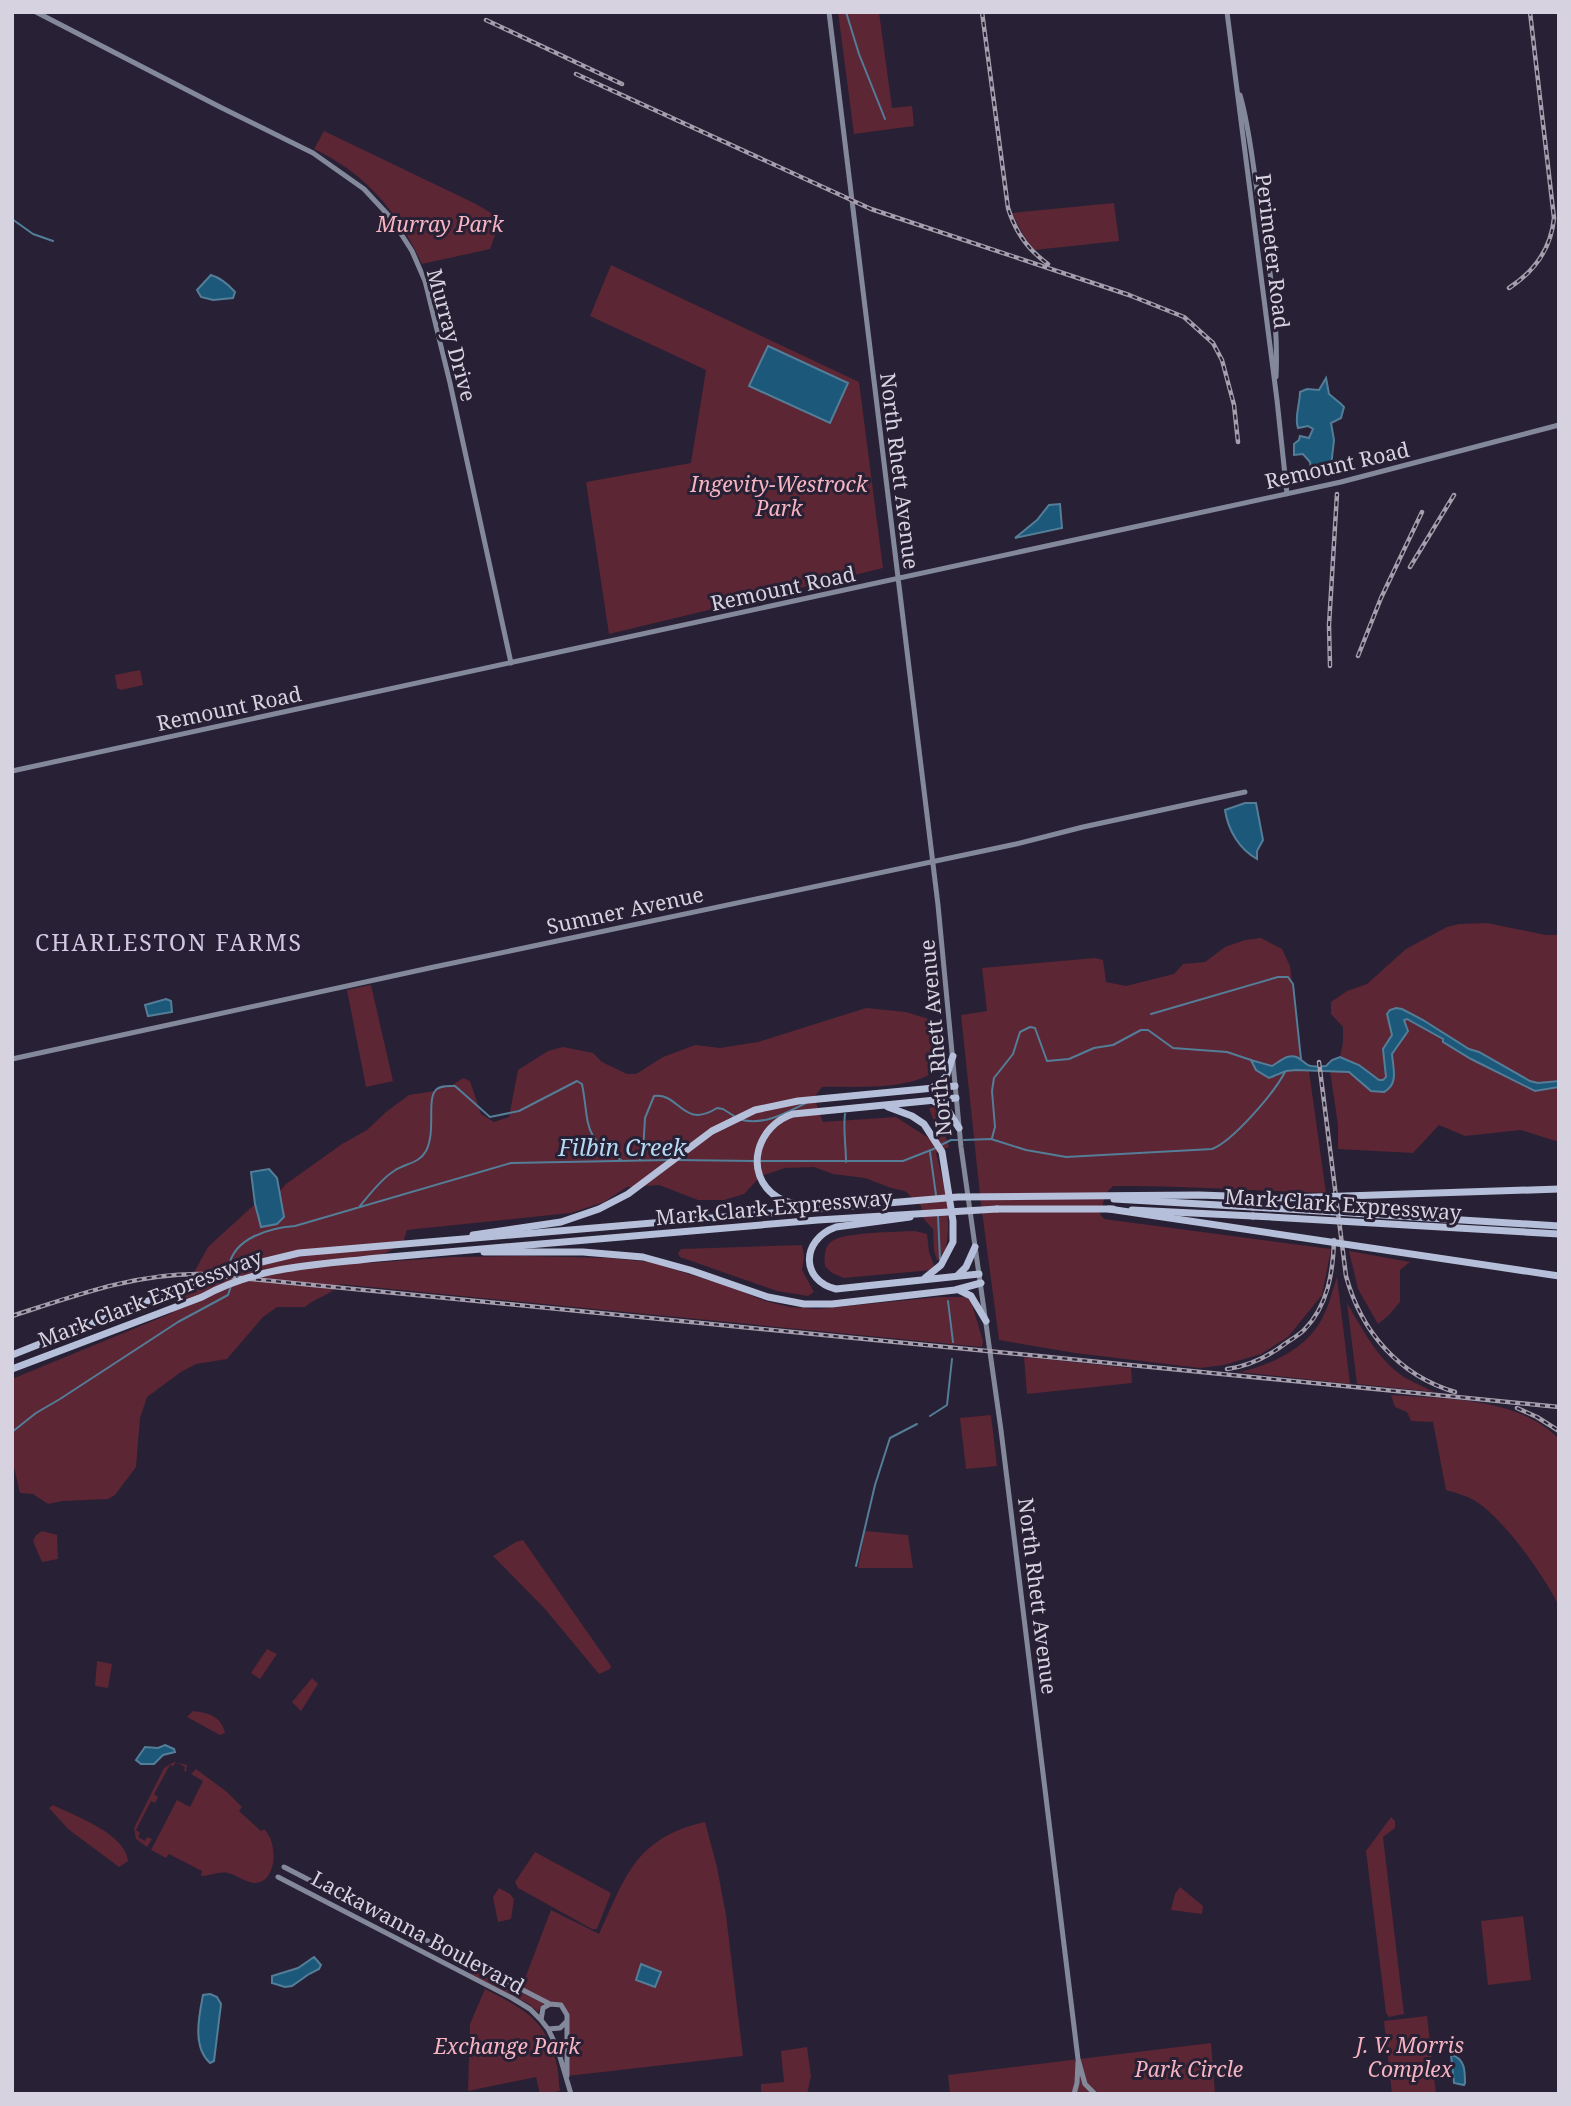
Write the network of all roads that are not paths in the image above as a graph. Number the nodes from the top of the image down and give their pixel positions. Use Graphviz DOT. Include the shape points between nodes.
graph roads {
  1 [pos="36,12"];
  2 [pos="829,12"];
  3 [pos="1227,12"];
  4 [pos="1236,82"];
  5 [pos="1270,283"];
  6 [pos="1261,285"];
  7 [pos="1276,393"];
  8 [pos="1559,425"];
  9 [pos="1287,494"];
  10 [pos="898,579"];
  11 [pos="511,663"];
  12 [pos="12,771"];
  13 [pos="1245,792"];
  14 [pos="932,861"];
  15 [pos="953,1056"];
  16 [pos="12,1059"];
  17 [pos="955,1086"];
  18 [pos="932,1088"];
  19 [pos="956,1098"];
  20 [pos="927,1102"];
  21 [pos="873,1106"];
  22 [pos="959,1128"];
  23 [pos="1559,1189"];
  24 [pos="1083,1196"];
  25 [pos="833,1206"];
  26 [pos="1109,1209"];
  27 [pos="949,1212"];
  28 [pos="1559,1226"];
  29 [pos="1559,1234"];
  30 [pos="448,1240"];
  31 [pos="975,1247"];
  32 [pos="466,1252"];
  33 [pos="979,1274"];
  34 [pos="957,1276"];
  35 [pos="1559,1276"];
  36 [pos="918,1281"];
  37 [pos="981,1283"];
  38 [pos="955,1290"];
  39 [pos="986,1321"];
  40 [pos="12,1355"];
  41 [pos="12,1369"];
  42 [pos="284,1867"];
  43 [pos="278,1877"];
  44 [pos="550,2004"];
  45 [pos="567,2019"];
  46 [pos="541,2020"];
  47 [pos="548,2029"];
  48 [pos="1078,2059"];
  49 [pos="567,2076"];
  50 [pos="571,2094"];
  51 [pos="1074,2094"];
  52 [pos="1095,2094"];
  1 -- 11 [label="street, Murray Drive" via="313,153 364,189 391,218 425,281"];
  2 -- 10 [label="street, North Rhett Avenue"];
  3 -- 4 [label="street, Perimeter Road"];
  4 -- 5 [label="street" via="1250,143"];
  4 -- 6 [label="street, Perimeter Road"];
  5 -- 6 [label="street"];
  5 -- 7 [label="street"];
  6 -- 7 [label="street, Perimeter Road"];
  7 -- 9 [label="street, Perimeter Road"];
  8 -- 9 [label="street, Remount Road"];
  9 -- 10 [label="street, Remount Road"];
  10 -- 11 [label="street, Remount Road"];
  10 -- 14 [label="street, North Rhett Avenue"];
  11 -- 12 [label="street, Remount Road"];
  13 -- 14 [label="street, Sumner Avenue"];
  14 -- 15 [label="street, North Rhett Avenue"];
  14 -- 16 [label="street, Sumner Avenue"];
  15 -- 17 [label="street, North Rhett Avenue"];
  15 -- 18 [label="highway" via="946,1077"];
  17 -- 18 [label="highway"];
  17 -- 19 [label="street, North Rhett Avenue"];
  18 -- 30 [label="highway, bridge" via="766,1107 712,1131 628,1194 591,1212 545,1225"];
  19 -- 20 [label="highway"];
  19 -- 22 [label="street, North Rhett Avenue"];
  20 -- 21 [label="highway"];
  20 -- 22 [label="highway" via="945,1106"];
  21 -- 25 [label="highway, bridge" via="793,1114 763,1137 757,1162 762,1181 778,1197 799,1204"];
  21 -- 36 [label="highway" via="912,1116 930,1131 942,1152 953,1242 941,1265"];
  22 -- 31 [label="street, North Rhett Avenue"];
  23 -- 24 [label="highway, bridge" via="1284,1198"];
  24 -- 25 [label="highway, Mark Clark Expressway, bridge" via="958,1197"];
  24 -- 28 [label="highway, Mark Clark Expressway, bridge"];
  25 -- 30 [label="highway, Mark Clark Expressway, bridge"];
  26 -- 27 [label="highway, Mark Clark Expressway, bridge"];
  26 -- 29 [label="highway, Mark Clark Expressway, bridge"];
  26 -- 35 [label="highway, bridge"];
  27 -- 32 [label="highway, Mark Clark Expressway, bridge"];
  27 -- 36 [label="highway, bridge" via="836,1227 815,1239 810,1250 813,1272 822,1284 836,1289"];
  30 -- 40 [label="highway, Mark Clark Expressway, bridge" via="299,1253 250,1264"];
  31 -- 33 [label="street, North Rhett Avenue"];
  31 -- 34 [label="highway"];
  32 -- 38 [label="highway, bridge" via="632,1256 779,1300 820,1304"];
  32 -- 41 [label="highway, Mark Clark Expressway, bridge" via="297,1265 249,1276"];
  33 -- 34 [label="highway"];
  33 -- 37 [label="street, North Rhett Avenue"];
  34 -- 36 [label="highway"];
  37 -- 38 [label="highway"];
  37 -- 39 [label="street, North Rhett Avenue"];
  38 -- 39 [label="highway" via="971,1296"];
  39 -- 48 [label="street, North Rhett Avenue"];
  42 -- 44 [label="street, Lackawanna Boulevard"];
  43 -- 46 [label="street, Lackawanna Boulevard" via="512,1998"];
  44 -- 45 [label="street" via="564,2008"];
  44 -- 46 [label="street" via="541,2012"];
  45 -- 47 [label="street" via="560,2028"];
  45 -- 49 [label="street"];
  46 -- 47 [label="street"];
  47 -- 49 [label="street"];
  48 -- 51 [label="street, North Rhett Avenue"];
  48 -- 52 [label="street, North Rhett Avenue" via="1086,2084"];
  49 -- 50 [label="street"];
}
